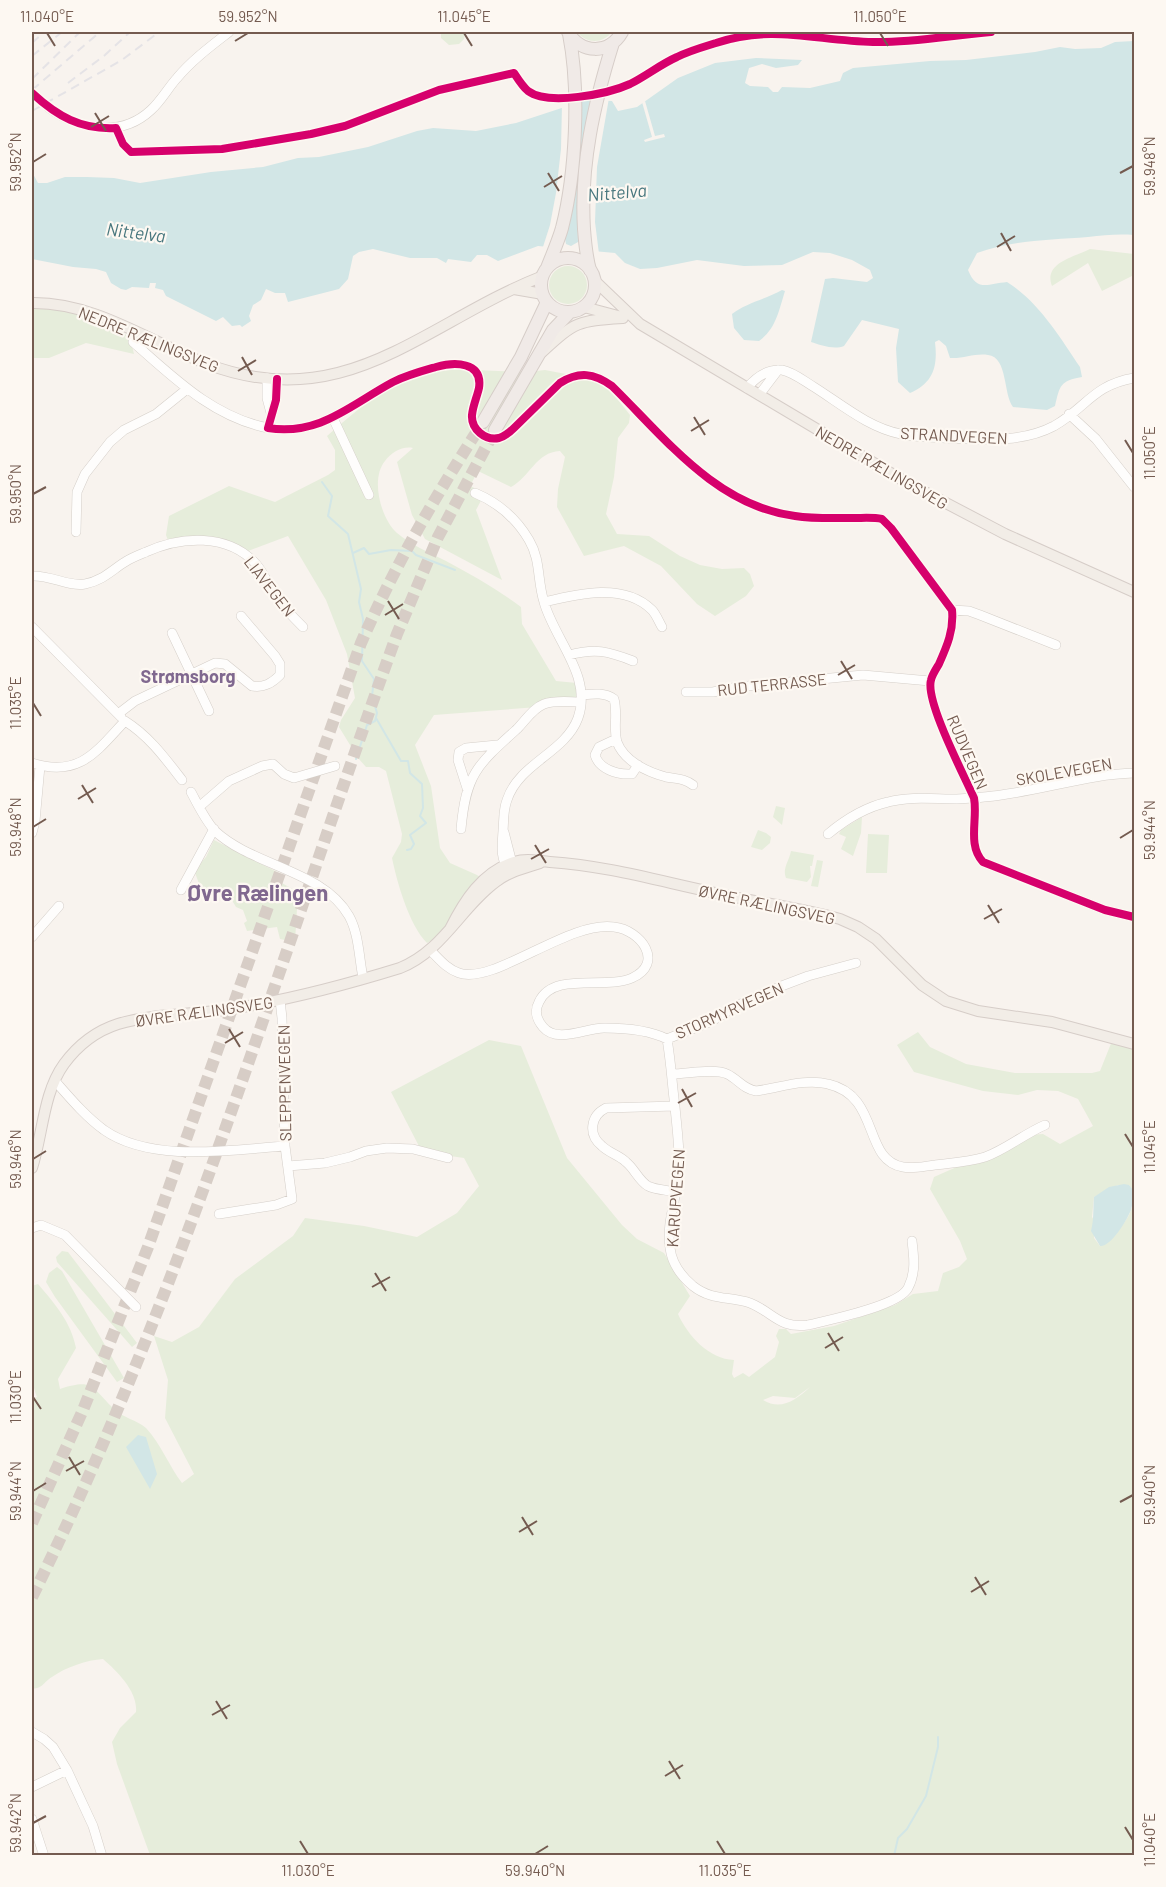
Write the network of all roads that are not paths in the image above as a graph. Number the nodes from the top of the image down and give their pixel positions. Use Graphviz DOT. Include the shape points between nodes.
graph roads {
  1 [pos="229,32"];
  2 [pos="568,33"];
  3 [pos="620,35"];
  4 [pos="49,108"];
  5 [pos="547,267"];
  6 [pos="590,270"];
  7 [pos="513,289"];
  8 [pos="545,298"];
  9 [pos="32,303"];
  10 [pos="584,307"];
  11 [pos="570,312"];
  12 [pos="623,318"];
  13 [pos="640,324"];
  14 [pos="133,342"];
  15 [pos="537,356"];
  16 [pos="778,370"];
  17 [pos="272,378"];
  18 [pos="1134,378"];
  19 [pos="747,388"];
  20 [pos="187,389"];
  21 [pos="759,395"];
  22 [pos="1069,414"];
  23 [pos="333,418"];
  24 [pos="483,422"];
  25 [pos="268,428"];
  26 [pos="495,430"];
  27 [pos="1134,487"];
  28 [pos="475,493"];
  29 [pos="369,495"];
  30 [pos="76,532"];
  31 [pos="32,576"];
  32 [pos="1134,592"];
  33 [pos="544,602"];
  34 [pos="952,610"];
  35 [pos="241,616"];
  36 [pos="32,627"];
  37 [pos="303,627"];
  38 [pos="662,627"];
  39 [pos="172,633"];
  40 [pos="1056,645"];
  41 [pos="569,655"];
  42 [pos="633,661"];
  43 [pos="192,674"];
  44 [pos="930,681"];
  45 [pos="686,692"];
  46 [pos="581,699"];
  47 [pos="209,711"];
  48 [pos="121,718"];
  49 [pos="616,739"];
  50 [pos="497,745"];
  51 [pos="36,765"];
  52 [pos="638,765"];
  53 [pos="335,766"];
  54 [pos="1134,773"];
  55 [pos="182,780"];
  56 [pos="693,785"];
  57 [pos="467,788"];
  58 [pos="191,792"];
  59 [pos="974,798"];
  60 [pos="199,807"];
  61 [pos="461,829"];
  62 [pos="214,830"];
  63 [pos="32,833"];
  64 [pos="828,834"];
  65 [pos="509,867"];
  66 [pos="180,890"];
  67 [pos="59,906"];
  68 [pos="1134,917"];
  69 [pos="32,937"];
  70 [pos="430,951"];
  71 [pos="856,963"];
  72 [pos="363,978"];
  73 [pos="280,1000"];
  74 [pos="667,1039"];
  75 [pos="1134,1044"];
  76 [pos="672,1074"];
  77 [pos="55,1081"];
  78 [pos="675,1106"];
  79 [pos="1045,1125"];
  80 [pos="285,1146"];
  81 [pos="448,1158"];
  82 [pos="288,1166"];
  83 [pos="32,1168"];
  84 [pos="676,1192"];
  85 [pos="219,1214"];
  86 [pos="32,1228"];
  87 [pos="912,1241"];
  88 [pos="136,1307"];
  89 [pos="32,1732"];
  90 [pos="67,1770"];
  91 [pos="32,1787"];
  92 [pos="32,1819"];
  93 [pos="44,1856"];
  94 [pos="102,1856"];
  1 -- 4 [label="street" via="178,76 151,110 133,123 116,128 91,127 69,121"];
  2 -- 3 [label="highway" via="588,49 603,48"];
  2 -- 5 [label="highway" via="574,91 573,147 562,228"];
  3 -- 6 [label="highway" via="600,87 585,167 583,208"];
  5 -- 6 [label="highway" via="569,259"];
  5 -- 7 [label="main road, NEDRE RÆLINGSVEG"];
  5 -- 8 [label="highway"];
  6 -- 10 [label="highway" via="591,297"];
  6 -- 13 [label="main road, NEDRE RÆLINGSVEG"];
  7 -- 8 [label="main road"];
  7 -- 17 [label="main road, NEDRE RÆLINGSVEG" via="371,363 324,376"];
  8 -- 11 [label="highway" via="556,309"];
  8 -- 24 [label="highway" via="521,357"];
  9 -- 17 [label="main road, NEDRE RÆLINGSVEG" via="81,310 216,367"];
  10 -- 11 [label="highway"];
  10 -- 12 [label="main road, NEDRE RÆLINGSVEG"];
  11 -- 15 [label="highway"];
  12 -- 13 [label="main road, NEDRE RÆLINGSVEG"];
  12 -- 15 [label="main road" via="578,323"];
  13 -- 19 [label="main road, NEDRE RÆLINGSVEG"];
  14 -- 20 [label="street, NEDRE RÆLINGSVEG"];
  15 -- 26 [label="highway"];
  16 -- 19 [label="street" via="761,375"];
  16 -- 21 [label="street"];
  16 -- 22 [label="street, STRANDVEGEN" via="794,375 878,426 909,436 1023,437 1045,430"];
  17 -- 25 [label="street" via="267,398 271,413"];
  18 -- 22 [label="street, STRANDVEGEN" via="1101,388"];
  19 -- 21 [label="main road, NEDRE RÆLINGSVEG"];
  20 -- 25 [label="street, NEDRE RÆLINGSVEG" via="226,414"];
  20 -- 30 [label="street" via="156,414 124,430 85,474 77,492"];
  21 -- 32 [label="main road, NEDRE RÆLINGSVEG" via="959,512"];
  22 -- 27 [label="street" via="1096,439"];
  23 -- 25 [label="street, NEDRE RÆLINGSVEG" via="304,428"];
  23 -- 29 [label="street"];
  23 -- 34 [label="street, NEDRE RÆLINGSVEG" via="402,378 458,363 471,367 478,376 472,414 475,427 487,437 500,438 568,377 597,377 612,386 698,472 737,499 793,516 882,519"];
  28 -- 33 [label="street" via="501,506 530,541 539,563"];
  31 -- 37 [label="street, LIAVEGEN" via="87,584 168,543 196,540 222,544 245,553 257,565 277,598"];
  33 -- 38 [label="street" via="578,594 618,594 653,610"];
  33 -- 41 [label="street"];
  34 -- 40 [label="street" via="981,615"];
  34 -- 44 [label="street" via="951,635"];
  35 -- 43 [label="street" via="275,656 280,675 265,686 252,686 220,662"];
  36 -- 48 [label="street"];
  39 -- 43 [label="street"];
  41 -- 42 [label="street" via="600,650"];
  41 -- 46 [label="street"];
  43 -- 47 [label="street"];
  43 -- 48 [label="street" via="135,701"];
  44 -- 45 [label="street, RUD TERRASSE" via="862,675"];
  44 -- 59 [label="street, RUDVEGEN" via="938,715"];
  46 -- 49 [label="street" via="599,694 614,699"];
  46 -- 50 [label="street" via="542,704"];
  46 -- 65 [label="street" via="578,716 563,741 522,775 512,789 505,806 503,830"];
  48 -- 51 [label="street" via="99,751 87,760 56,768"];
  48 -- 55 [label="street" via="156,746"];
  49 -- 52 [label="street"];
  49 -- 52 [label="street" via="599,747 594,755 597,762 626,775 632,774"];
  50 -- 57 [label="street"];
  50 -- 57 [label="street" via="459,752"];
  51 -- 63 [label="street"];
  52 -- 56 [label="street"];
  53 -- 60 [label="street" via="294,778 273,764 262,766 223,785"];
  54 -- 59 [label="street, SKOLEVEGEN"];
  57 -- 61 [label="street"];
  58 -- 60 [label="street"];
  59 -- 64 [label="street, SKOLEVEGEN" via="891,801 854,816"];
  59 -- 68 [label="street, RUDVEGEN" via="974,843 983,862 1105,910"];
  60 -- 62 [label="street"];
  62 -- 66 [label="street"];
  62 -- 72 [label="street" via="335,899 350,917"];
  65 -- 70 [label="main road, ØVRE RÆLINGSVEG" via="487,877 476,888 450,929"];
  65 -- 75 [label="main road, ØVRE RÆLINGSVEG" via="547,861 624,871 840,919 876,939 922,985 945,1001 978,1011 1062,1024"];
  67 -- 69 [label="street"];
  70 -- 72 [label="main road, ØVRE RÆLINGSVEG" via="400,969"];
  70 -- 74 [label="street, STORMYRVEGEN" via="457,973 472,975 595,927 625,930 640,939 647,952 648,960 639,974 623,981 553,988 541,997 538,1020 546,1031 556,1034 613,1028"];
  71 -- 74 [label="street, STORMYRVEGEN" via="779,987"];
  72 -- 73 [label="main road, ØVRE RÆLINGSVEG"];
  73 -- 77 [label="main road, ØVRE RÆLINGSVEG" via="118,1024 80,1047"];
  73 -- 80 [label="street, SLEPPENVEGEN"];
  74 -- 76 [label="street, KARUPVEGEN"];
  76 -- 78 [label="street, KARUPVEGEN"];
  76 -- 79 [label="street" via="717,1071 756,1091 820,1082 836,1086 857,1099 878,1148 903,1167 987,1156"];
  77 -- 80 [label="street" via="91,1120 131,1142 192,1153"];
  77 -- 83 [label="main road, ØVRE RÆLINGSVEG"];
  78 -- 84 [label="street, KARUPVEGEN" via="679,1156"];
  78 -- 84 [label="street" via="606,1108 598,1112 592,1126 602,1147 629,1164 645,1184"];
  80 -- 82 [label="street, SLEPPENVEGEN"];
  81 -- 82 [label="street, SLEPPENVEGEN" via="413,1149 387,1148 325,1163"];
  82 -- 85 [label="street, SLEPPENVEGEN" via="292,1199"];
  84 -- 87 [label="street, KARUPVEGEN" via="669,1240 673,1260 684,1277 701,1292 750,1304 777,1321 797,1327 895,1300 908,1289 911,1280"];
  86 -- 88 [label="street" via="41,1225 65,1235"];
  89 -- 90 [label="street" via="53,1747"];
  90 -- 91 [label="street"];
  90 -- 94 [label="street"];
  92 -- 93 [label="street"];
}
